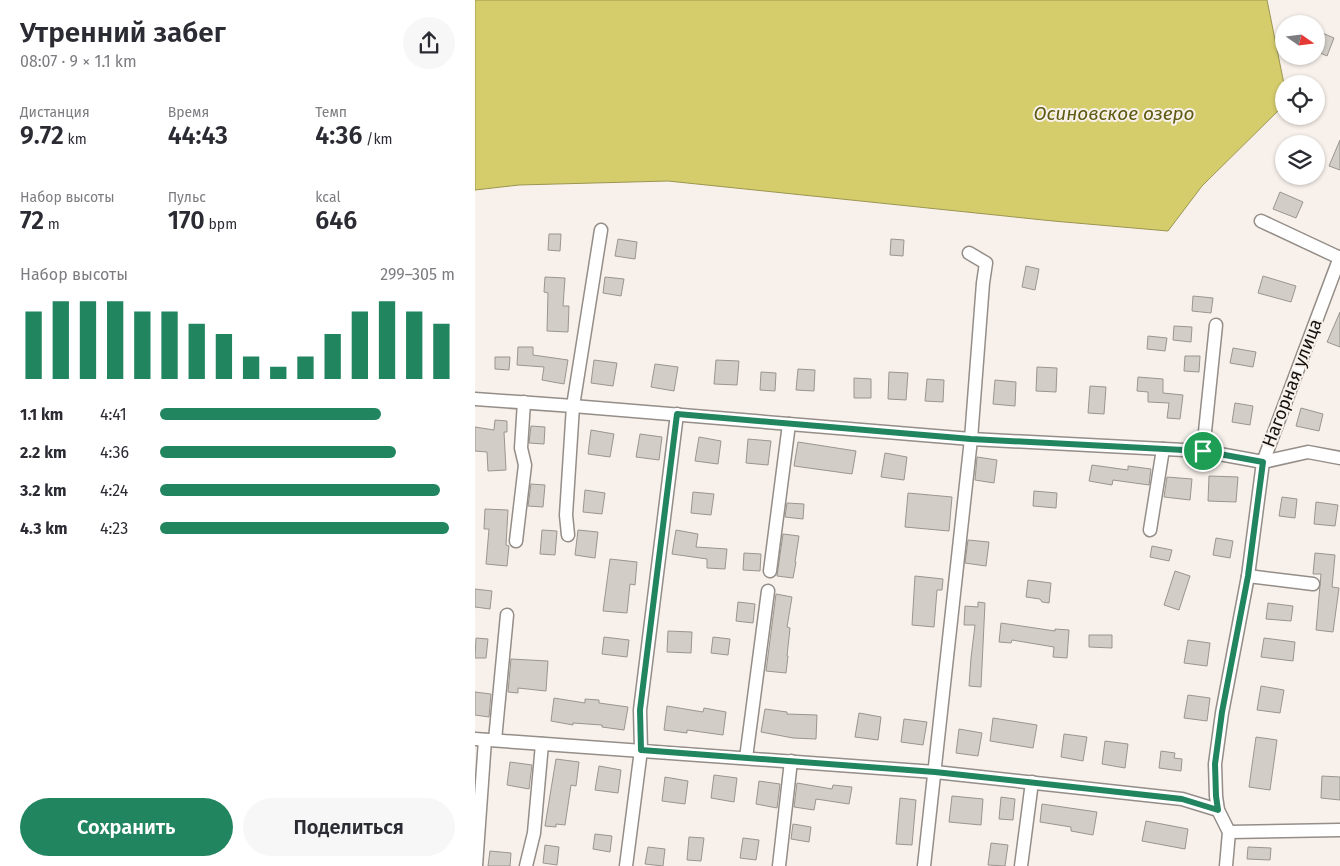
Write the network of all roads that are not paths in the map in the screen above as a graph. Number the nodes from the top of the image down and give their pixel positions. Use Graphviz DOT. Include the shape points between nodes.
graph roads {
  1 [pos="1261,221"];
  2 [pos="601,230"];
  3 [pos="969,253"];
  4 [pos="1340,258"];
  5 [pos="1216,325"];
  6 [pos="475,399"];
  7 [pos="524,402"];
  8 [pos="573,406"];
  9 [pos="677,414"];
  10 [pos="789,424"];
  11 [pos="971,439"];
  12 [pos="1163,449"];
  13 [pos="1203,451"];
  14 [pos="1340,458"];
  15 [pos="1263,462"];
  16 [pos="1150,530"];
  17 [pos="568,535"];
  18 [pos="517,541"];
  19 [pos="770,571"];
  20 [pos="1248,576"];
  21 [pos="1313,584"];
  22 [pos="767,591"];
  23 [pos="507,615"];
  24 [pos="485,740"];
  25 [pos="542,744"];
  26 [pos="641,750"];
  27 [pos="746,758"];
  28 [pos="791,761"];
  29 [pos="935,772"];
  30 [pos="1032,782"];
  31 [pos="1218,810"];
  32 [pos="1340,830"];
  33 [pos="1229,832"];
  34 [pos="476,866"];
  35 [pos="526,866"];
  36 [pos="626,866"];
  37 [pos="779,866"];
  38 [pos="924,866"];
  39 [pos="1021,866"];
  40 [pos="1226,866"];
  1 -- 4 [label="street"];
  2 -- 8 [label="street"];
  3 -- 11 [label="street" via="986,263"];
  4 -- 15 [label="street, Нагорная улица"];
  5 -- 13 [label="street"];
  6 -- 7 [label="street"];
  7 -- 8 [label="street"];
  7 -- 18 [label="street" via="521,448 525,465"];
  8 -- 9 [label="street"];
  8 -- 17 [label="street" via="566,514"];
  9 -- 10 [label="street"];
  9 -- 26 [label="street" via="640,710"];
  10 -- 11 [label="street"];
  10 -- 19 [label="street"];
  11 -- 12 [label="street"];
  11 -- 29 [label="street"];
  12 -- 13 [label="street"];
  12 -- 16 [label="street"];
  13 -- 15 [label="street"];
  14 -- 15 [label="street" via="1308,452"];
  15 -- 20 [label="street, Нагорная улица"];
  20 -- 21 [label="street"];
  20 -- 31 [label="street, Нагорная улица" via="1219,730 1215,764"];
  22 -- 27 [label="street"];
  23 -- 24 [label="street"];
  24 -- 25 [label="street"];
  24 -- 34 [label="street"];
  25 -- 26 [label="street"];
  25 -- 35 [label="street" via="534,833"];
  26 -- 27 [label="street"];
  26 -- 36 [label="street"];
  27 -- 28 [label="street"];
  28 -- 29 [label="street"];
  28 -- 37 [label="street"];
  29 -- 30 [label="street"];
  29 -- 38 [label="street"];
  30 -- 31 [label="street" via="1182,799"];
  30 -- 39 [label="street"];
  31 -- 33 [label="street, Нагорная улица"];
  32 -- 33 [label="street"];
  33 -- 40 [label="street"];
}
